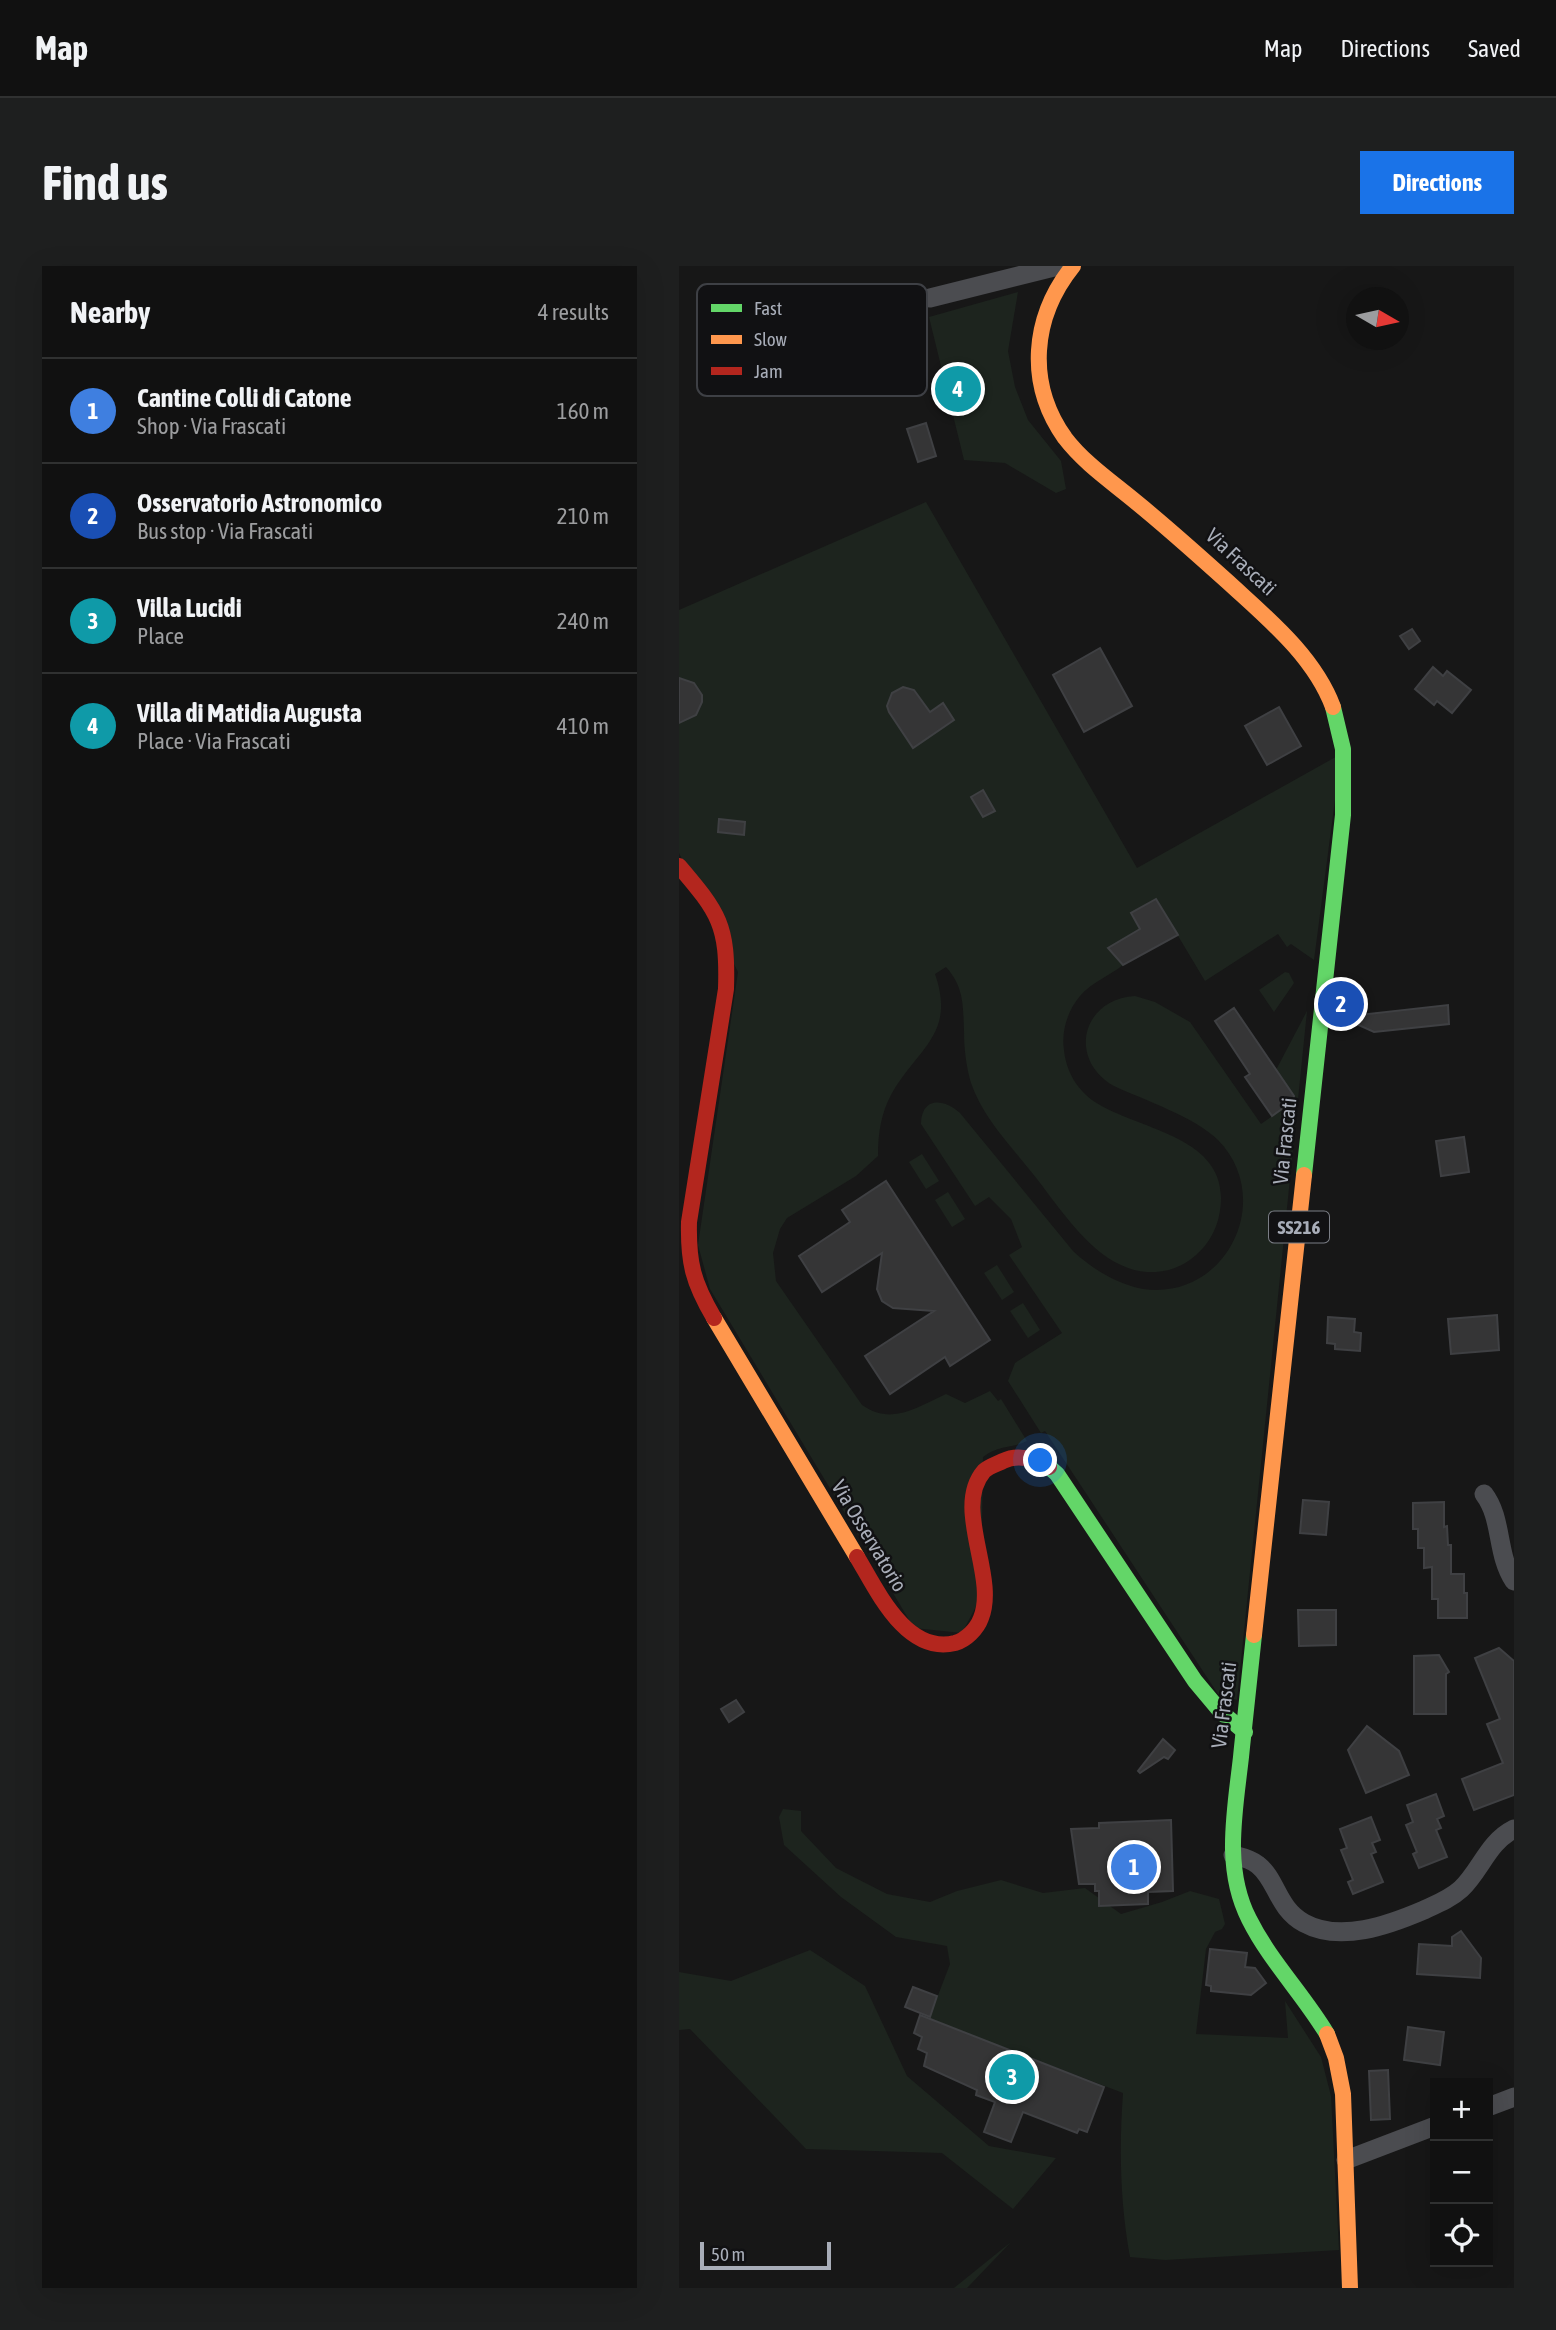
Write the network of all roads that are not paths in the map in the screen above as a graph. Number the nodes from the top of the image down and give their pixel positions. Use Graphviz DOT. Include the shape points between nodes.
graph roads {
  1 [pos="1058,266"];
  2 [pos="1073,266"];
  3 [pos="930,298"];
  4 [pos="683,874"];
  5 [pos="1484,1494"];
  6 [pos="1514,1581"];
  7 [pos="1245,1732"];
  8 [pos="1514,1829"];
  9 [pos="1233,1855"];
  10 [pos="1514,2097"];
  11 [pos="1493,2105"];
  12 [pos="1430,2128"];
  13 [pos="1346,2160"];
  14 [pos="1350,2288"];
  1 -- 3 [label="street"];
  2 -- 7 [label="main road, Via Frascati / SS216" via="1048,302 1040,334 1041,383 1056,424 1079,454 1187,544 1289,640 1330,699 1343,753 1343,815"];
  4 -- 7 [label="main road, Via Osservatorio" via="717,914 727,974 689,1212 693,1276 890,1612 909,1631 937,1643 952,1644 973,1633 985,1601 973,1515 977,1484 990,1466 1001,1460 1015,1457 1042,1462 1057,1474 1195,1681"];
  5 -- 6 [label="street" via="1493,1508 1502,1554"];
  7 -- 9 [label="main road, Via Frascati / SS216"];
  8 -- 9 [label="street" via="1494,1844 1453,1895 1394,1922 1361,1930 1328,1929 1303,1922 1286,1908 1258,1865"];
  9 -- 13 [label="main road, Via Frascati / SS216" via="1238,1888 1250,1920 1331,2044 1342,2083"];
  10 -- 11 [label="street"];
  12 -- 13 [label="street"];
  13 -- 14 [label="main road, Via Frascati / SS216"];
}
